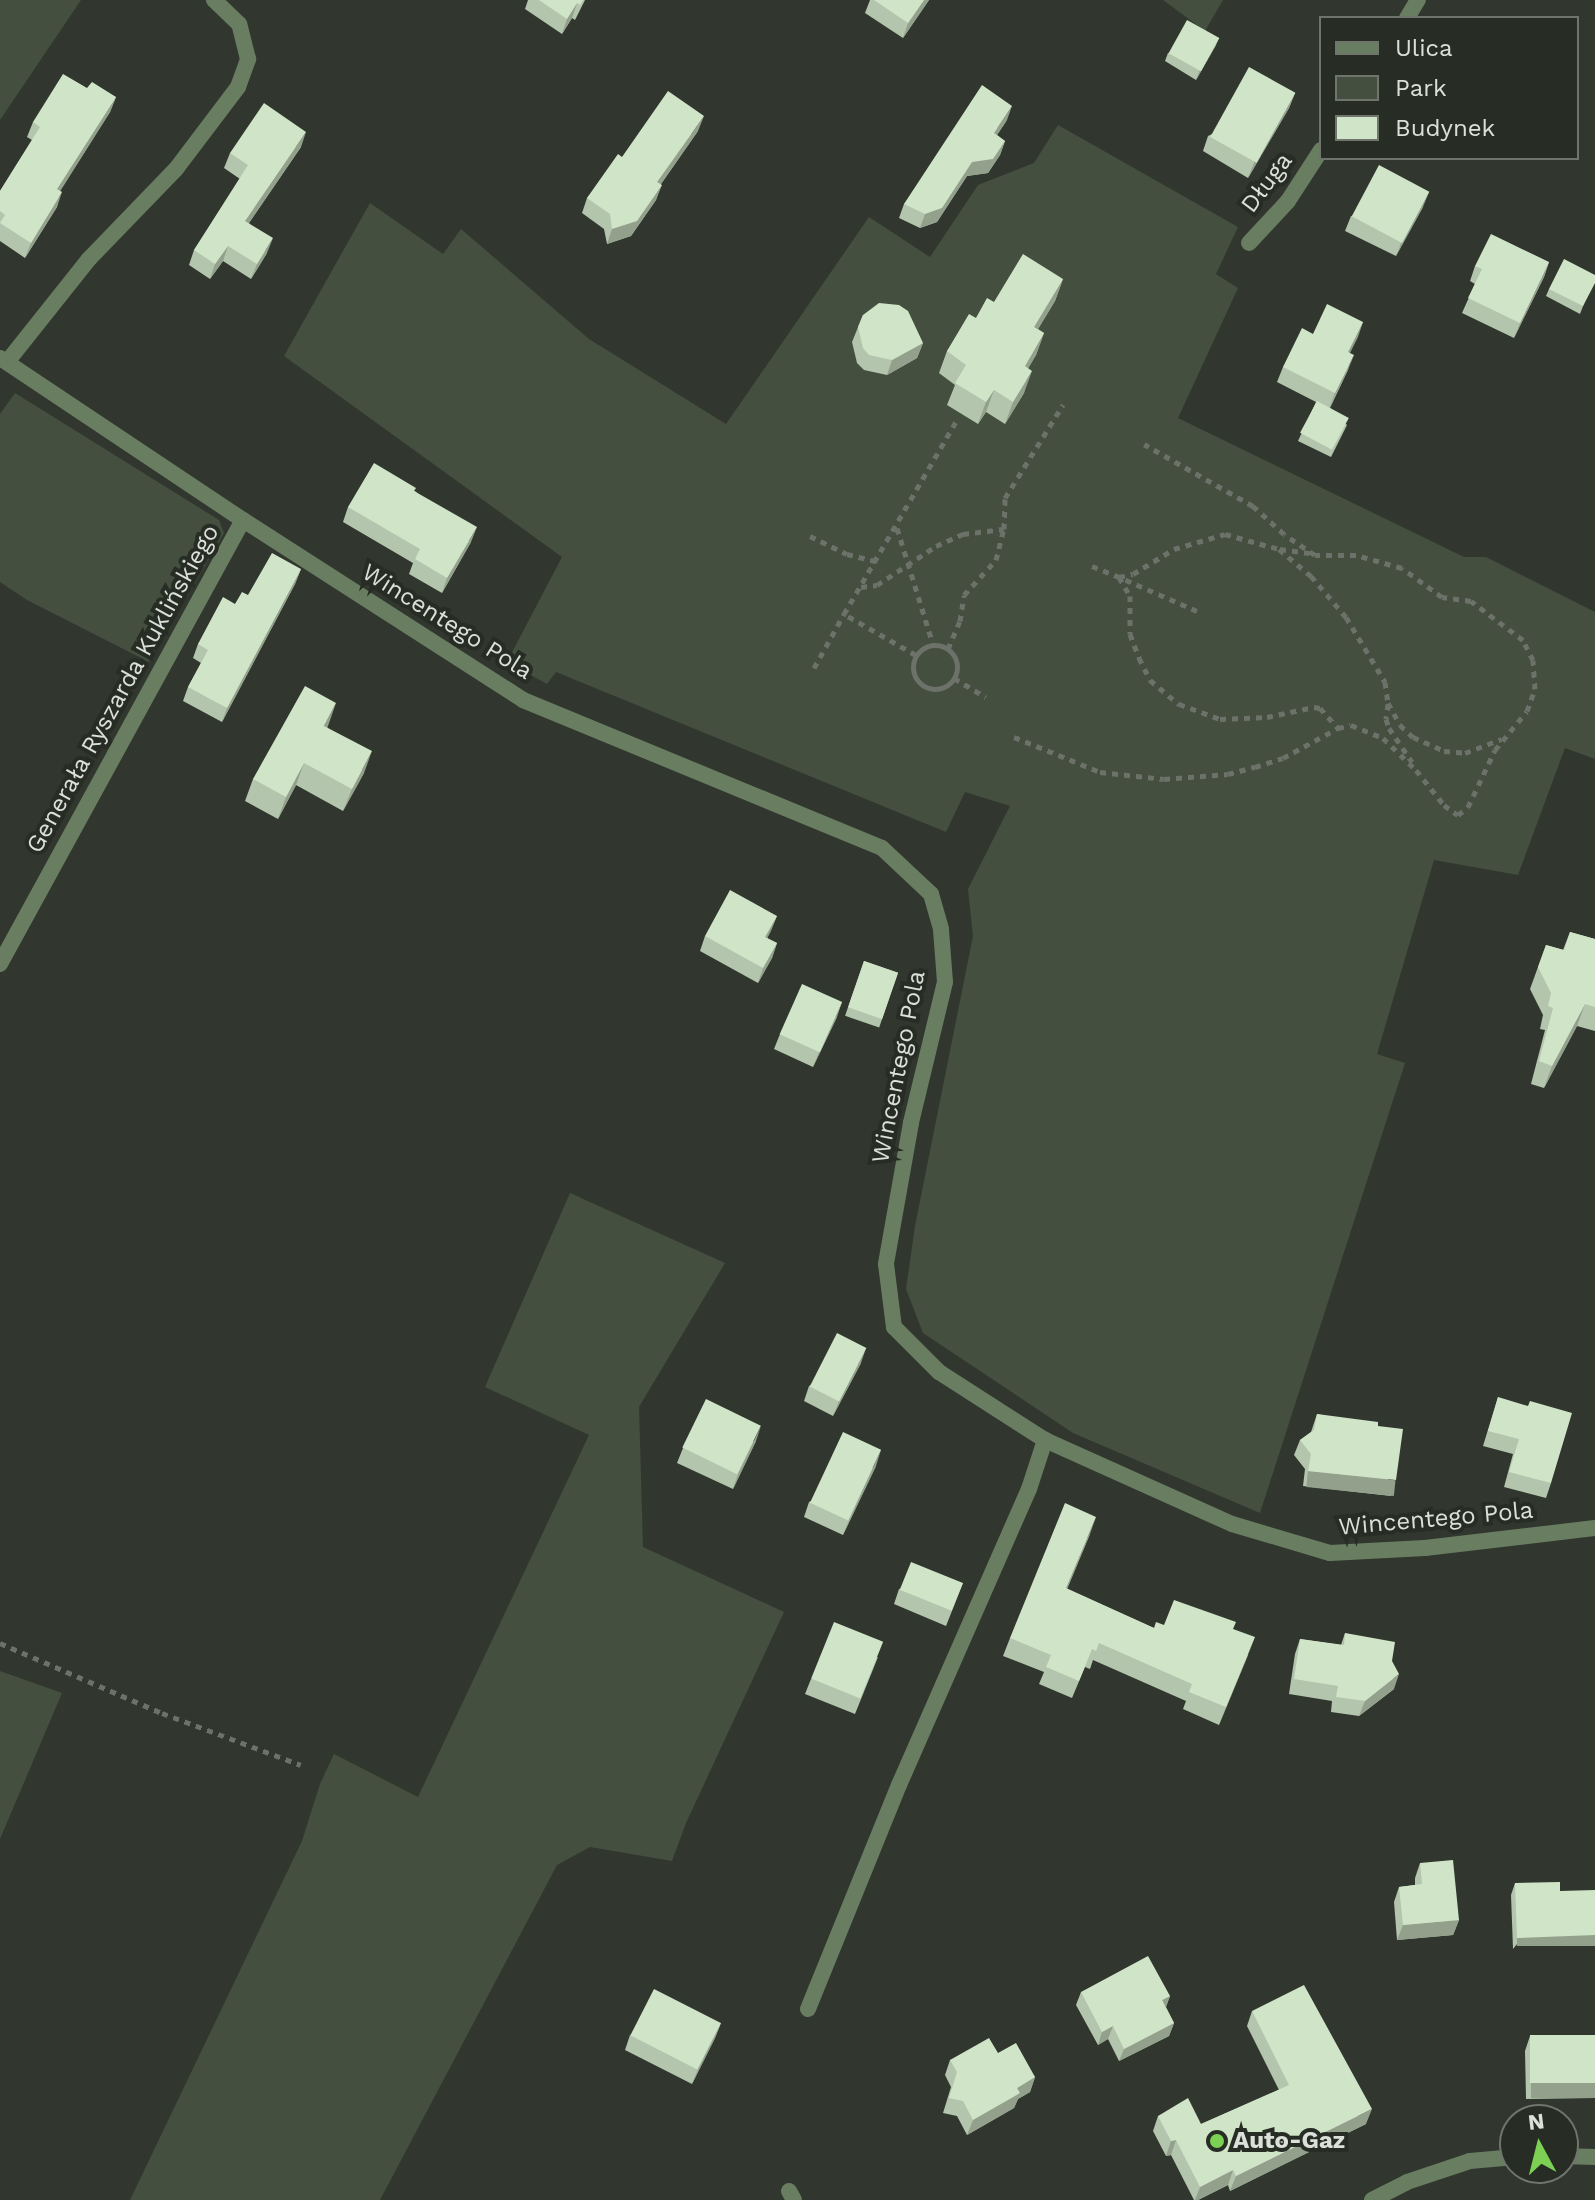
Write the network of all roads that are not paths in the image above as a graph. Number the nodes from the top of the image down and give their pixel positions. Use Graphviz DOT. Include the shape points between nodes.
graph roads {
  1 [pos="214,0"];
  2 [pos="1319,153"];
  3 [pos="1249,243"];
  4 [pos="4,360"];
  5 [pos="243,520"];
  6 [pos="0,964"];
  7 [pos="1045,1440"];
  8 [pos="1595,1528"];
  9 [pos="808,2009"];
  10 [pos="1499,2158"];
  11 [pos="1372,2200"];
  1 -- 4 [label="street" via="239,24 248,59 238,87 176,169 89,259"];
  2 -- 3 [label="street, Długa" via="1288,201"];
  4 -- 5 [label="street, Wincentego Pola"];
  5 -- 6 [label="street, Generała Ryszarda Kuklińskiego"];
  5 -- 7 [label="street, Wincentego Pola" via="523,700 882,848 931,894 941,930 945,982 911,1123 886,1264 894,1327 939,1372"];
  7 -- 8 [label="street, Wincentego Pola" via="1232,1524 1330,1553"];
  7 -- 9 [label="street" via="1029,1489"];
  10 -- 11 [label="street" via="1470,2161"];
}
